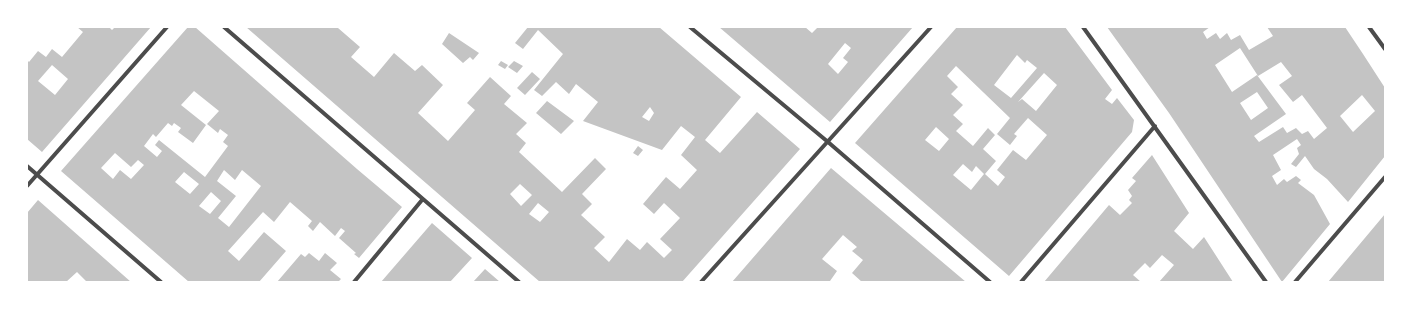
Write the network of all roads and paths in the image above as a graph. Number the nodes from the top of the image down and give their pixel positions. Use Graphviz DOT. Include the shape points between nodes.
graph roads {
  1 [pos="167,27"];
  2 [pos="224,27"];
  3 [pos="690,27"];
  4 [pos="931,27"];
  5 [pos="1083,27"];
  6 [pos="1369,27"];
  7 [pos="1385,49"];
  8 [pos="1155,126"];
  9 [pos="828,142"];
  10 [pos="27,166"];
  11 [pos="37,174"];
  12 [pos="1385,177"];
  13 [pos="27,186"];
  14 [pos="422,200"];
  15 [pos="161,282"];
  16 [pos="354,282"];
  17 [pos="519,282"];
  18 [pos="701,282"];
  19 [pos="990,282"];
  20 [pos="1021,282"];
  21 [pos="1266,282"];
  22 [pos="1295,282"];
  1 -- 11 [label="street"];
  2 -- 14 [label="street"];
  3 -- 9 [label="street"];
  4 -- 9 [label="street"];
  5 -- 8 [label="street"];
  6 -- 7 [label="street"];
  8 -- 20 [label="street"];
  8 -- 21 [label="street"];
  9 -- 18 [label="street"];
  9 -- 19 [label="street"];
  10 -- 11 [label="street"];
  11 -- 13 [label="street"];
  11 -- 15 [label="street"];
  12 -- 22 [label="street"];
  14 -- 16 [label="street"];
  14 -- 17 [label="street"];
}
